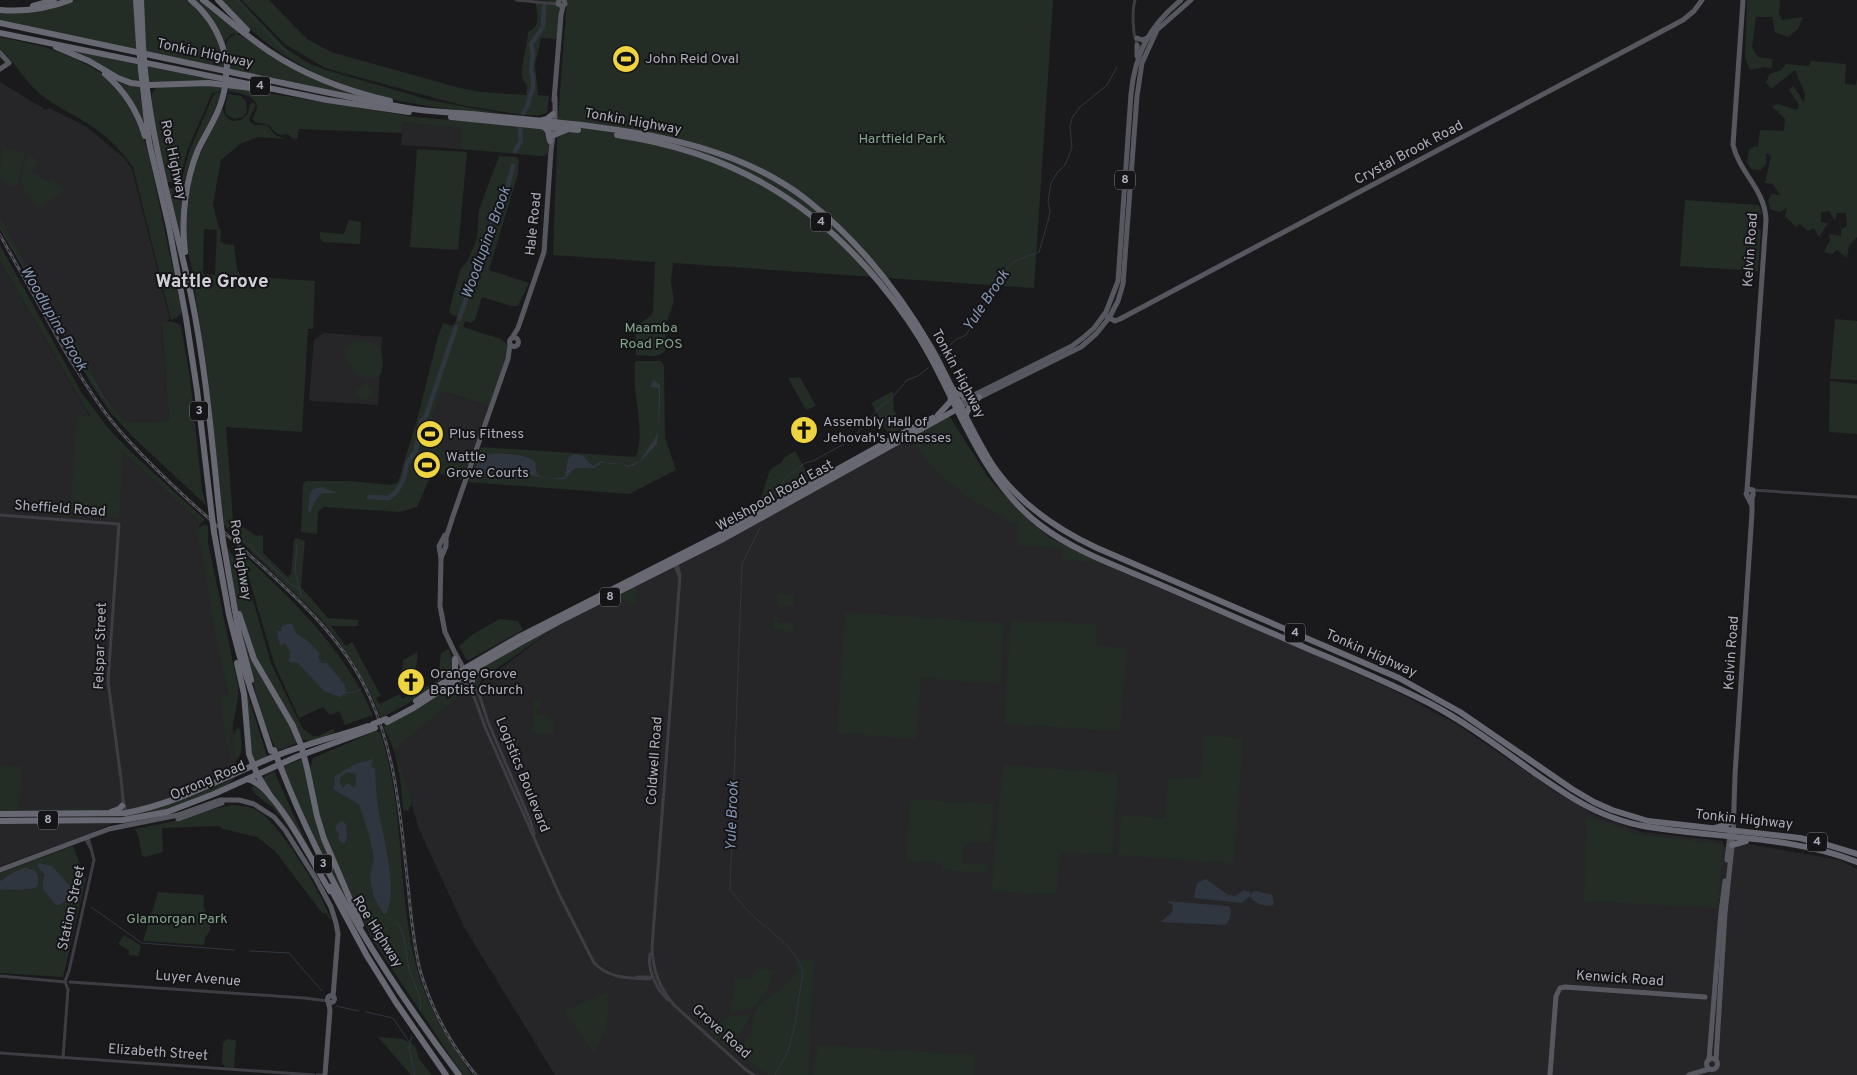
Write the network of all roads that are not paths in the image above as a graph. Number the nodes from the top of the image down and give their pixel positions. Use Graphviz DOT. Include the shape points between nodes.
graph roads {
  1 [pos="54,0"];
  2 [pos="70,0"];
  3 [pos="136,0"];
  4 [pos="141,0"];
  5 [pos="191,0"];
  6 [pos="203,0"];
  7 [pos="218,0"];
  8 [pos="516,0"];
  9 [pos="1135,0"];
  10 [pos="1181,0"];
  11 [pos="1191,0"];
  12 [pos="1702,0"];
  13 [pos="1743,0"];
  14 [pos="560,3"];
  15 [pos="0,10"];
  16 [pos="15,11"];
  17 [pos="0,23"];
  18 [pos="3,34"];
  19 [pos="1136,35"];
  20 [pos="1150,38"];
  21 [pos="141,46"];
  22 [pos="1139,46"];
  23 [pos="0,53"];
  24 [pos="78,55"];
  25 [pos="1139,61"];
  26 [pos="0,69"];
  27 [pos="316,77"];
  28 [pos="144,84"];
  29 [pos="164,84"];
  30 [pos="302,95"];
  31 [pos="148,96"];
  32 [pos="555,96"];
  33 [pos="467,114"];
  34 [pos="553,114"];
  35 [pos="539,121"];
  36 [pos="528,123"];
  37 [pos="553,125"];
  38 [pos="544,127"];
  39 [pos="573,129"];
  40 [pos="552,138"];
  41 [pos="157,173"];
  42 [pos="191,296"];
  43 [pos="1108,315"];
  44 [pos="948,379"];
  45 [pos="979,397"];
  46 [pos="951,398"];
  47 [pos="967,399"];
  48 [pos="958,406"];
  49 [pos="948,414"];
  50 [pos="966,414"];
  51 [pos="938,415"];
  52 [pos="966,426"];
  53 [pos="1751,493"];
  54 [pos="1857,497"];
  55 [pos="0,515"];
  56 [pos="119,524"];
  57 [pos="724,536"];
  58 [pos="674,561"];
  59 [pos="231,587"];
  60 [pos="229,615"];
  61 [pos="507,650"];
  62 [pos="455,656"];
  63 [pos="472,664"];
  64 [pos="464,672"];
  65 [pos="450,680"];
  66 [pos="473,683"];
  67 [pos="292,724"];
  68 [pos="374,726"];
  69 [pos="313,742"];
  70 [pos="301,745"];
  71 [pos="318,749"];
  72 [pos="272,753"];
  73 [pos="249,754"];
  74 [pos="304,754"];
  75 [pos="253,765"];
  76 [pos="277,768"];
  77 [pos="307,768"];
  78 [pos="236,773"];
  79 [pos="257,774"];
  80 [pos="246,779"];
  81 [pos="271,797"];
  82 [pos="1734,800"];
  83 [pos="124,812"];
  84 [pos="0,814"];
  85 [pos="0,821"];
  86 [pos="1731,821"];
  87 [pos="1714,828"];
  88 [pos="1732,834"];
  89 [pos="85,839"];
  90 [pos="1752,840"];
  91 [pos="537,845"];
  92 [pos="1732,845"];
  93 [pos="1857,854"];
  94 [pos="1857,862"];
  95 [pos="0,870"];
  96 [pos="343,913"];
  97 [pos="652,948"];
  98 [pos="376,955"];
  99 [pos="0,976"];
  100 [pos="653,978"];
  101 [pos="68,981"];
  102 [pos="1706,997"];
  103 [pos="330,999"];
  104 [pos="674,1005"];
  105 [pos="0,1053"];
  106 [pos="63,1058"];
  107 [pos="1710,1066"];
  108 [pos="326,1071"];
  109 [pos="1716,1072"];
  110 [pos="316,1075"];
  111 [pos="446,1075"];
  112 [pos="459,1075"];
  113 [pos="754,1075"];
  114 [pos="1550,1075"];
  115 [pos="1689,1075"];
  1 -- 16 [label="highway"];
  2 -- 16 [label="highway" via="45,8"];
  3 -- 21 [label="highway, Roe Highway / 3"];
  4 -- 21 [label="highway, Roe Highway / 3"];
  5 -- 42 [label="highway, bridge" via="214,26 223,46 226,65 226,86 220,108 197,153 187,189 183,227"];
  6 -- 27 [label="highway" via="270,52"];
  7 -- 27 [label="highway" via="258,39"];
  8 -- 14 [label="street"];
  9 -- 19 [label="street" via="1133,18"];
  10 -- 20 [label="main road, Welshpool Road East / 8" via="1157,23"];
  11 -- 20 [label="main road, Welshpool Road East / 8"];
  12 -- 43 [label="main road, Crystal Brook Road" via="1683,20 1117,321"];
  13 -- 53 [label="main road, Kelvin Road" via="1733,145 1740,166 1761,195 1766,220 1748,480"];
  14 -- 32 [label="main road, Hale Road"];
  15 -- 16 [label="highway"];
  17 -- 33 [label="highway, Tonkin Highway / 4" via="382,104"];
  18 -- 24 [label="highway"];
  18 -- 30 [label="highway, Tonkin Highway / 4"];
  19 -- 20 [label="main road" via="1142,40"];
  19 -- 22 [label="street"];
  20 -- 22 [label="main road, Welshpool Road East / 8"];
  20 -- 25 [label="main road, Welshpool Road East / 8"];
  21 -- 28 [label="highway, Roe Highway / 3, bridge"];
  22 -- 25 [label="main road, Welshpool Road East / 8"];
  23 -- 26 [label="main road" via="9,63"];
  24 -- 28 [label="highway" via="121,80"];
  24 -- 41 [label="highway" via="108,76 131,103 143,128"];
  25 -- 43 [label="main road, Welshpool Road East / 8" via="1131,94 1118,281"];
  27 -- 33 [label="highway" via="374,97"];
  28 -- 29 [label="highway"];
  28 -- 31 [label="highway, Roe Highway / 3"];
  28 -- 41 [label="highway, Roe Highway / 3" via="149,142"];
  29 -- 30 [label="highway" via="215,83"];
  29 -- 31 [label="highway"];
  30 -- 36 [label="highway, Tonkin Highway / 4" via="379,109"];
  31 -- 42 [label="highway, Roe Highway / 3"];
  32 -- 34 [label="main road, Hale Road"];
  32 -- 37 [label="main road, Hale Road"];
  33 -- 36 [label="highway, Tonkin Highway / 4"];
  34 -- 35 [label="highway"];
  34 -- 37 [label="main road, Hale Road"];
  35 -- 36 [label="highway, Tonkin Highway / 4"];
  35 -- 37 [label="highway, Tonkin Highway / 4"];
  36 -- 38 [label="highway, Tonkin Highway / 4"];
  37 -- 38 [label="highway, Tonkin Highway / 4"];
  37 -- 39 [label="highway, Tonkin Highway / 4"];
  37 -- 40 [label="main road, Hale Road"];
  37 -- 44 [label="highway, Tonkin Highway / 4" via="634,132 704,149 768,176 805,198 852,240 893,289"];
  38 -- 40 [label="highway"];
  39 -- 40 [label="highway" via="559,132"];
  39 -- 46 [label="highway, Tonkin Highway / 4" via="623,136 701,155 757,179 808,211 853,252 891,297 929,354"];
  40 -- 62 [label="main road, Hale Road" via="544,252 515,339 509,341 512,346 508,359 443,546 440,606 445,632"];
  41 -- 60 [label="highway, Roe Highway / 3, bridge" via="187,324 210,509"];
  42 -- 59 [label="highway, Roe Highway / 3, bridge"];
  43 -- 45 [label="main road, Welshpool Road East / 8" via="1096,334 1081,347"];
  43 -- 47 [label="main road, Welshpool Road East / 8" via="1072,346"];
  44 -- 47 [label="highway"];
  44 -- 48 [label="highway, Tonkin Highway / 4"];
  45 -- 48 [label="main road, Welshpool Road East / 8"];
  45 -- 50 [label="highway"];
  46 -- 48 [label="highway, Tonkin Highway / 4"];
  46 -- 51 [label="highway"];
  47 -- 48 [label="main road, Welshpool Road East / 8"];
  48 -- 49 [label="highway, Welshpool Road East / 8"];
  48 -- 50 [label="highway, Tonkin Highway / 4"];
  48 -- 51 [label="highway, Welshpool Road East / 8"];
  48 -- 52 [label="highway, Tonkin Highway / 4"];
  49 -- 52 [label="highway" via="953,414"];
  49 -- 57 [label="highway, Welshpool Road East / 8"];
  50 -- 87 [label="highway, Tonkin Highway / 4" via="992,464 1012,489 1039,514 1075,538 1399,678 1468,717 1594,802 1638,819"];
  51 -- 57 [label="highway, Welshpool Road East / 8"];
  52 -- 88 [label="highway, Tonkin Highway / 4" via="1001,486 1020,508 1054,536 1394,685 1480,734 1590,809 1643,827"];
  53 -- 54 [label="street" via="1764,490"];
  53 -- 82 [label="main road, Kelvin Road"];
  55 -- 56 [label="street, Sheffield Road"];
  56 -- 83 [label="street, Felspar Street" via="108,681"];
  57 -- 58 [label="highway, Welshpool Road East / 8"];
  58 -- 61 [label="highway, Welshpool Road East / 8"];
  58 -- 63 [label="highway, Welshpool Road East / 8" via="558,616"];
  58 -- 97 [label="street, Coldwell Road" via="680,576"];
  59 -- 67 [label="highway" via="254,659"];
  59 -- 72 [label="highway, Roe Highway / 3" via="239,634"];
  60 -- 72 [label="highway, Roe Highway / 3" via="250,692"];
  60 -- 73 [label="highway" via="244,694"];
  61 -- 64 [label="highway, Welshpool Road East / 8"];
  61 -- 66 [label="highway, 8" via="478,669 472,676"];
  62 -- 63 [label="main road"];
  62 -- 64 [label="main road"];
  62 -- 65 [label="highway" via="455,670"];
  63 -- 64 [label="highway, Welshpool Road East / 8"];
  64 -- 65 [label="highway, Welshpool Road East / 8"];
  64 -- 66 [label="street, Logistics Boulevard"];
  65 -- 68 [label="highway, Welshpool Road East / 8"];
  65 -- 91 [label="street, Logistics Boulevard" via="463,682 471,689"];
  66 -- 91 [label="street, Logistics Boulevard" via="530,820"];
  67 -- 69 [label="highway" via="301,740"];
  67 -- 70 [label="highway"];
  68 -- 69 [label="highway, Welshpool Road East / 8"];
  68 -- 71 [label="highway, Welshpool Road East / 8"];
  69 -- 70 [label="highway, Welshpool Road East / 8"];
  70 -- 72 [label="highway, Welshpool Road East / 8"];
  70 -- 74 [label="highway"];
  71 -- 74 [label="highway, Welshpool Road East / 8"];
  71 -- 77 [label="highway" via="309,759"];
  72 -- 75 [label="highway, Orrong Road / 8"];
  72 -- 76 [label="highway, Roe Highway / 3, bridge"];
  73 -- 75 [label="highway"];
  73 -- 78 [label="highway" via="246,765"];
  74 -- 76 [label="highway, Welshpool Road East / 8"];
  74 -- 77 [label="highway"];
  75 -- 78 [label="highway, Orrong Road / 8"];
  75 -- 79 [label="highway"];
  76 -- 79 [label="highway, Orrong Road / 8"];
  76 -- 96 [label="highway, Roe Highway / 3"];
  76 -- 98 [label="highway, Roe Highway / 3" via="325,868"];
  77 -- 98 [label="highway" via="324,839"];
  78 -- 83 [label="highway, Orrong Road / 8" via="165,804"];
  79 -- 80 [label="highway, Orrong Road / 8"];
  79 -- 81 [label="highway"];
  80 -- 81 [label="highway" via="255,781"];
  80 -- 83 [label="highway, Orrong Road / 8" via="186,806"];
  81 -- 96 [label="highway" via="298,835"];
  82 -- 86 [label="main road, Kelvin Road"];
  82 -- 88 [label="main road, Kelvin Road"];
  83 -- 84 [label="highway, 8"];
  83 -- 85 [label="highway, Orrong Road / 8"];
  86 -- 87 [label="highway"];
  86 -- 88 [label="main road, Kelvin Road"];
  87 -- 88 [label="highway, Tonkin Highway / 4"];
  88 -- 90 [label="highway, Tonkin Highway / 4"];
  88 -- 92 [label="main road, Kelvin Road"];
  88 -- 93 [label="highway, Tonkin Highway / 4" via="1800,838"];
  88 -- 107 [label="main road, Kelvin Road" via="1721,912"];
  89 -- 95 [label="main road"];
  89 -- 101 [label="street, Station Street" via="93,863"];
  89 -- 103 [label="main road" via="179,818 222,804 246,804 261,810 283,831 332,916 336,944"];
  90 -- 92 [label="highway"];
  90 -- 94 [label="highway, Tonkin Highway / 4" via="1812,847"];
  91 -- 100 [label="street, Logistics Boulevard" via="594,963 610,975"];
  92 -- 107 [label="main road, Kelvin Road"];
  96 -- 111 [label="highway, Roe Highway / 3" via="395,1001"];
  97 -- 100 [label="street, Grove Road"];
  98 -- 112 [label="highway, Roe Highway / 3"];
  99 -- 101 [label="street"];
  100 -- 104 [label="street, Grove Road"];
  100 -- 104 [label="street, Grove Road" via="662,995"];
  101 -- 103 [label="street, Luyer Avenue"];
  101 -- 106 [label="street, Station Street"];
  102 -- 114 [label="main road, Kenwick Road" via="1560,988 1556,996"];
  103 -- 108 [label="main road"];
  103 -- 108 [label="main road"];
  104 -- 113 [label="street, Grove Road"];
  105 -- 106 [label="street, Elizabeth Street"];
  106 -- 110 [label="street, Elizabeth Street"];
  107 -- 109 [label="main road"];
  107 -- 109 [label="main road" via="1718,1063"];
  107 -- 115 [label="main road"];
  108 -- 110 [label="street, Elizabeth Street"];
}
